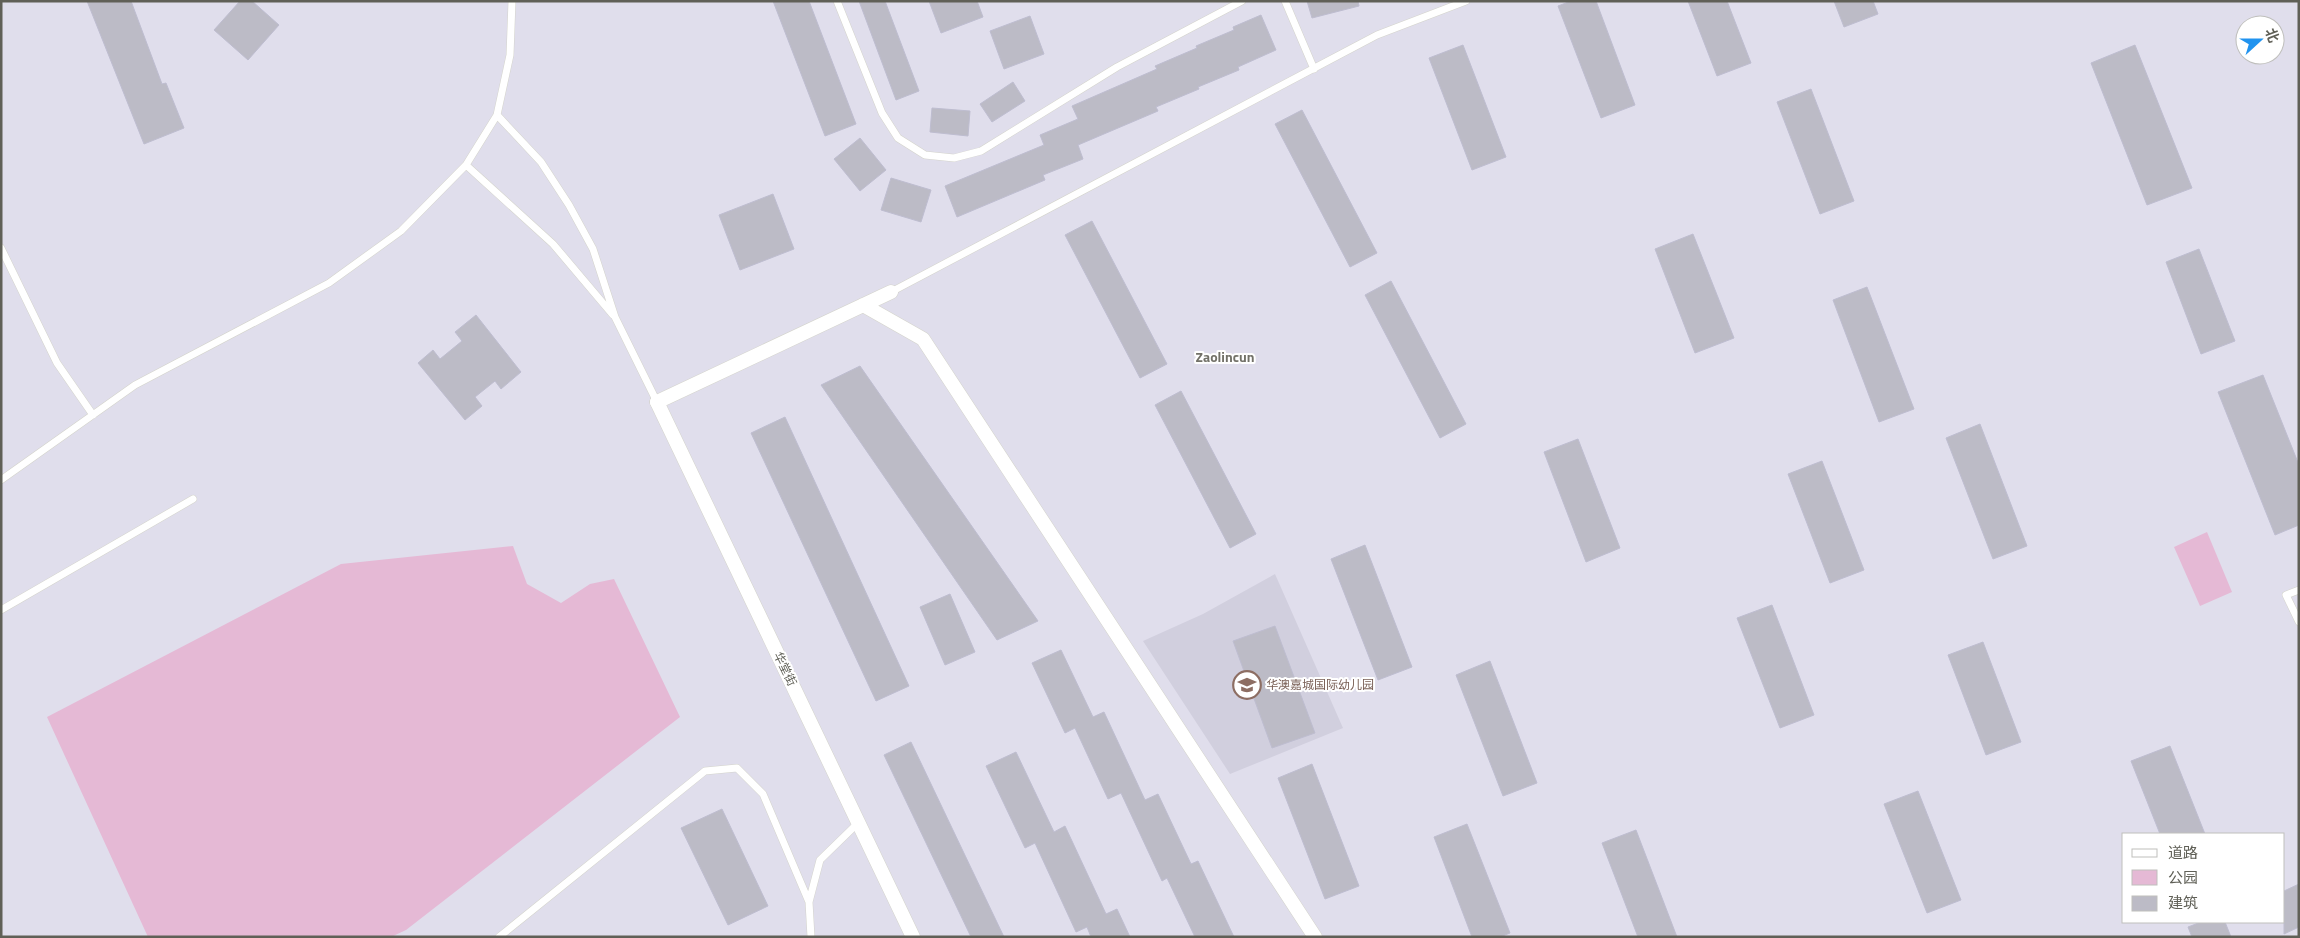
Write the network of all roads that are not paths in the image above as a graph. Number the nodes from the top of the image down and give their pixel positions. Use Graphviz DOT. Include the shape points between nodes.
graph roads {
  1 [pos="512,1"];
  2 [pos="837,1"];
  3 [pos="1242,1"];
  4 [pos="1285,1"];
  5 [pos="1466,1"];
  6 [pos="1314,69"];
  7 [pos="497,115"];
  8 [pos="466,165"];
  9 [pos="1,248"];
  10 [pos="891,292"];
  11 [pos="864,305"];
  12 [pos="615,317"];
  13 [pos="657,402"];
  14 [pos="93,415"];
  15 [pos="1,480"];
  16 [pos="193,500"];
  17 [pos="2299,590"];
  18 [pos="1,610"];
  19 [pos="2299,622"];
  20 [pos="858,824"];
  21 [pos="809,902"];
  22 [pos="500,937"];
  23 [pos="811,937"];
  24 [pos="912,937"];
  25 [pos="1315,937"];
  1 -- 7 [label="lane" via="510,55"];
  2 -- 3 [label="lane" via="882,113 898,138 924,155 954,158 981,151 1117,67"];
  4 -- 6 [label="lane"];
  5 -- 6 [label="lane" via="1377,35"];
  6 -- 10 [label="lane"];
  7 -- 8 [label="lane"];
  7 -- 12 [label="lane" via="541,162 569,205 592,249"];
  8 -- 12 [label="lane" via="553,244"];
  8 -- 14 [label="lane" via="401,231 328,283 135,385"];
  9 -- 14 [label="lane" via="57,363"];
  10 -- 11 [label="street"];
  11 -- 13 [label="street"];
  11 -- 25 [label="street" via="923,339"];
  12 -- 13 [label="lane"];
  13 -- 20 [label="street, 华堂街"];
  14 -- 15 [label="lane"];
  16 -- 18 [label="lane"];
  17 -- 19 [label="lane" via="2286,595"];
  20 -- 21 [label="lane" via="820,860"];
  20 -- 24 [label="street, 华堂街"];
  21 -- 22 [label="lane" via="763,794 737,768 705,771"];
  21 -- 23 [label="lane"];
}
